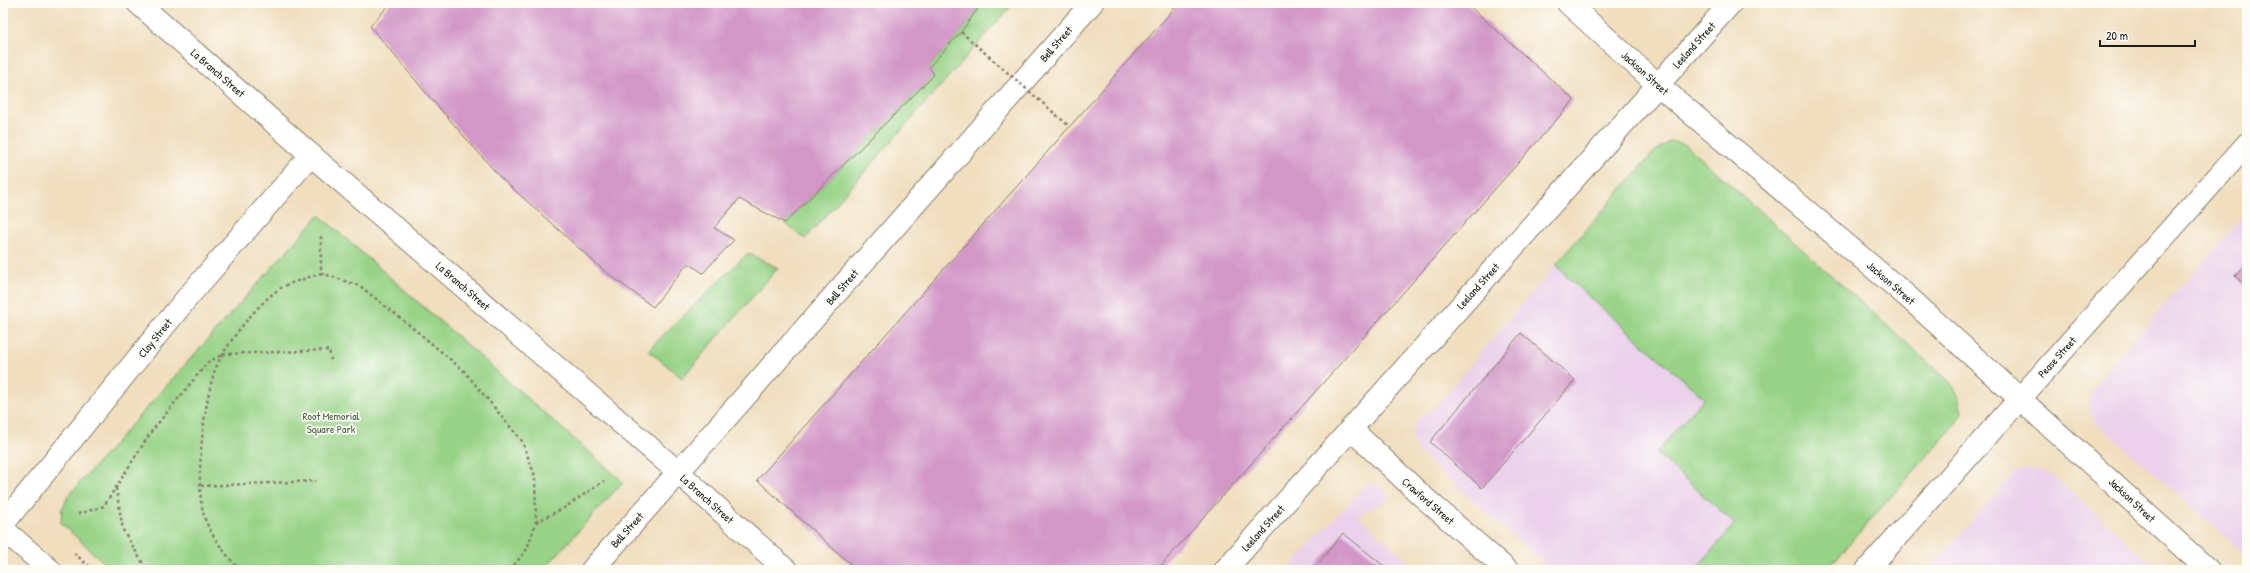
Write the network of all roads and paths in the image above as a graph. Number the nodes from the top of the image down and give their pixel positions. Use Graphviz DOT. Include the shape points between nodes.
graph roads {
  1 [pos="138,3"];
  2 [pos="1092,3"];
  3 [pos="1568,3"];
  4 [pos="1731,3"];
  5 [pos="961,32"];
  6 [pos="1658,85"];
  7 [pos="1069,126"];
  8 [pos="2247,144"];
  9 [pos="311,155"];
  10 [pos="321,235"];
  11 [pos="321,273"];
  12 [pos="224,354"];
  13 [pos="331,360"];
  14 [pos="2021,398"];
  15 [pos="1351,429"];
  16 [pos="678,472"];
  17 [pos="316,481"];
  18 [pos="604,481"];
  19 [pos="201,486"];
  20 [pos="116,488"];
  21 [pos="78,514"];
  22 [pos="536,522"];
  23 [pos="3,524"];
  24 [pos="3,529"];
  25 [pos="74,554"];
  26 [pos="50,570"];
  27 [pos="93,570"];
  28 [pos="148,570"];
  29 [pos="240,570"];
  30 [pos="510,570"];
  31 [pos="592,570"];
  32 [pos="786,570"];
  33 [pos="1225,570"];
  34 [pos="1507,570"];
  35 [pos="1868,570"];
  36 [pos="2208,570"];
  1 -- 9 [label="street, La Branch Street"];
  2 -- 16 [label="street, Bell Street"];
  3 -- 6 [label="street, Jackson Street"];
  4 -- 6 [label="street, Leeland Street"];
  5 -- 7 [label="path, bridge"];
  6 -- 14 [label="street, Jackson Street" via="1908,297"];
  6 -- 15 [label="street, Leeland Street"];
  8 -- 14 [label="street, Pease Street"];
  9 -- 16 [label="street, La Branch Street"];
  9 -- 23 [label="street, Clay Street" via="187,298"];
  10 -- 11 [label="path"];
  11 -- 12 [label="path" via="281,288 251,315"];
  11 -- 22 [label="path" via="360,286 464,370 522,441 535,476"];
  12 -- 13 [label="path" via="329,350"];
  12 -- 19 [label="path" via="214,372 206,414 201,451"];
  12 -- 20 [label="path" via="208,362 203,368 152,432"];
  14 -- 35 [label="street, Pease Street"];
  14 -- 36 [label="street, Jackson Street"];
  15 -- 33 [label="street, Leeland Street"];
  15 -- 34 [label="street, Crawford Street" via="1420,495"];
  16 -- 31 [label="street, Bell Street"];
  16 -- 32 [label="street, La Branch Street"];
  17 -- 19 [label="path"];
  18 -- 22 [label="path" via="564,508"];
  19 -- 29 [label="path" via="203,512 218,543"];
  20 -- 21 [label="path" via="104,506"];
  20 -- 28 [label="path" via="122,530"];
  22 -- 30 [label="path" via="527,549"];
  24 -- 26 [label="street"];
  25 -- 27 [label="path"];
}
